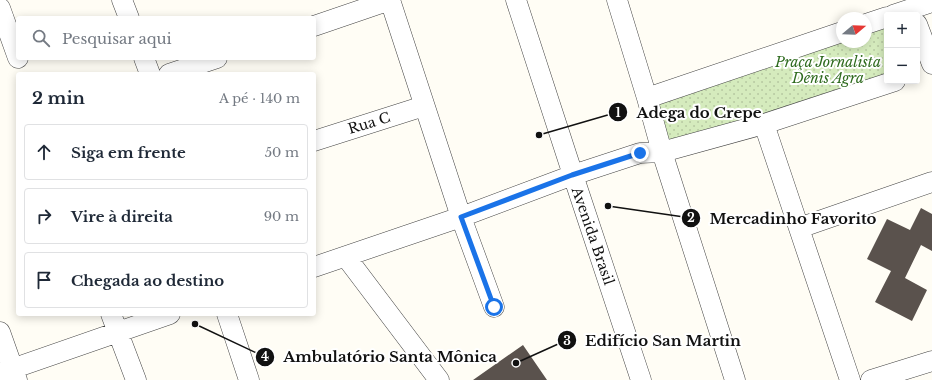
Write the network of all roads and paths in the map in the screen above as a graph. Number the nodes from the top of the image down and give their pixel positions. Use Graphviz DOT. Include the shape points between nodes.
graph roads {
  1 [pos="122,0"];
  2 [pos="390,0"];
  3 [pos="516,0"];
  4 [pos="617,0"];
  5 [pos="932,2"];
  6 [pos="0,8"];
  7 [pos="911,12"];
  8 [pos="128,16"];
  9 [pos="884,18"];
  10 [pos="872,22"];
  11 [pos="316,25"];
  12 [pos="836,34"];
  13 [pos="920,37"];
  14 [pos="16,52"];
  15 [pos="19,60"];
  16 [pos="145,60"];
  17 [pos="211,60"];
  18 [pos="932,64"];
  19 [pos="932,69"];
  20 [pos="23,72"];
  21 [pos="149,72"];
  22 [pos="175,72"];
  23 [pos="920,73"];
  24 [pos="886,84"];
  25 [pos="646,98"];
  26 [pos="424,106"];
  27 [pos="764,124"];
  28 [pos="316,140"];
  29 [pos="662,152"];
  30 [pos="572,175"];
  31 [pos="932,182"];
  32 [pos="461,217"];
  33 [pos="799,228"];
  34 [pos="346,257"];
  35 [pos="316,266"];
  36 [pos="494,307"];
  37 [pos="158,316"];
  38 [pos="228,316"];
  39 [pos="115,323"];
  40 [pos="0,332"];
  41 [pos="932,361"];
  42 [pos="10,374"];
  43 [pos="136,380"];
  44 [pos="249,380"];
  45 [pos="439,380"];
  46 [pos="641,380"];
  47 [pos="736,380"];
  48 [pos="850,380"];
  49 [pos="871,380"];
  1 -- 8 [label="street"];
  2 -- 11 [label="street"];
  2 -- 26 [label="street"];
  3 -- 30 [label="street, Avenida Brasil"];
  4 -- 25 [label="street"];
  5 -- 7 [label="street"];
  6 -- 14 [label="street"];
  9 -- 10 [label="street"];
  12 -- 25 [label="street"];
  13 -- 18 [label="street"];
  15 -- 20 [label="street"];
  16 -- 21 [label="street"];
  17 -- 22 [label="street"];
  19 -- 23 [label="street"];
  24 -- 27 [label="street"];
  25 -- 29 [label="street"];
  26 -- 28 [label="street, Rua C"];
  26 -- 32 [label="street"];
  27 -- 29 [label="street"];
  27 -- 33 [label="street"];
  29 -- 30 [label="street" via="640,153"];
  29 -- 47 [label="street"];
  30 -- 32 [label="street"];
  30 -- 46 [label="street, Avenida Brasil"];
  31 -- 33 [label="street"];
  32 -- 34 [label="street"];
  32 -- 36 [label="street"];
  33 -- 48 [label="street"];
  34 -- 35 [label="street"];
  34 -- 45 [label="street"];
  37 -- 39 [label="street"];
  38 -- 44 [label="street"];
  39 -- 42 [label="street"];
  39 -- 43 [label="street"];
  40 -- 42 [label="street"];
  41 -- 49 [label="street"];
}
